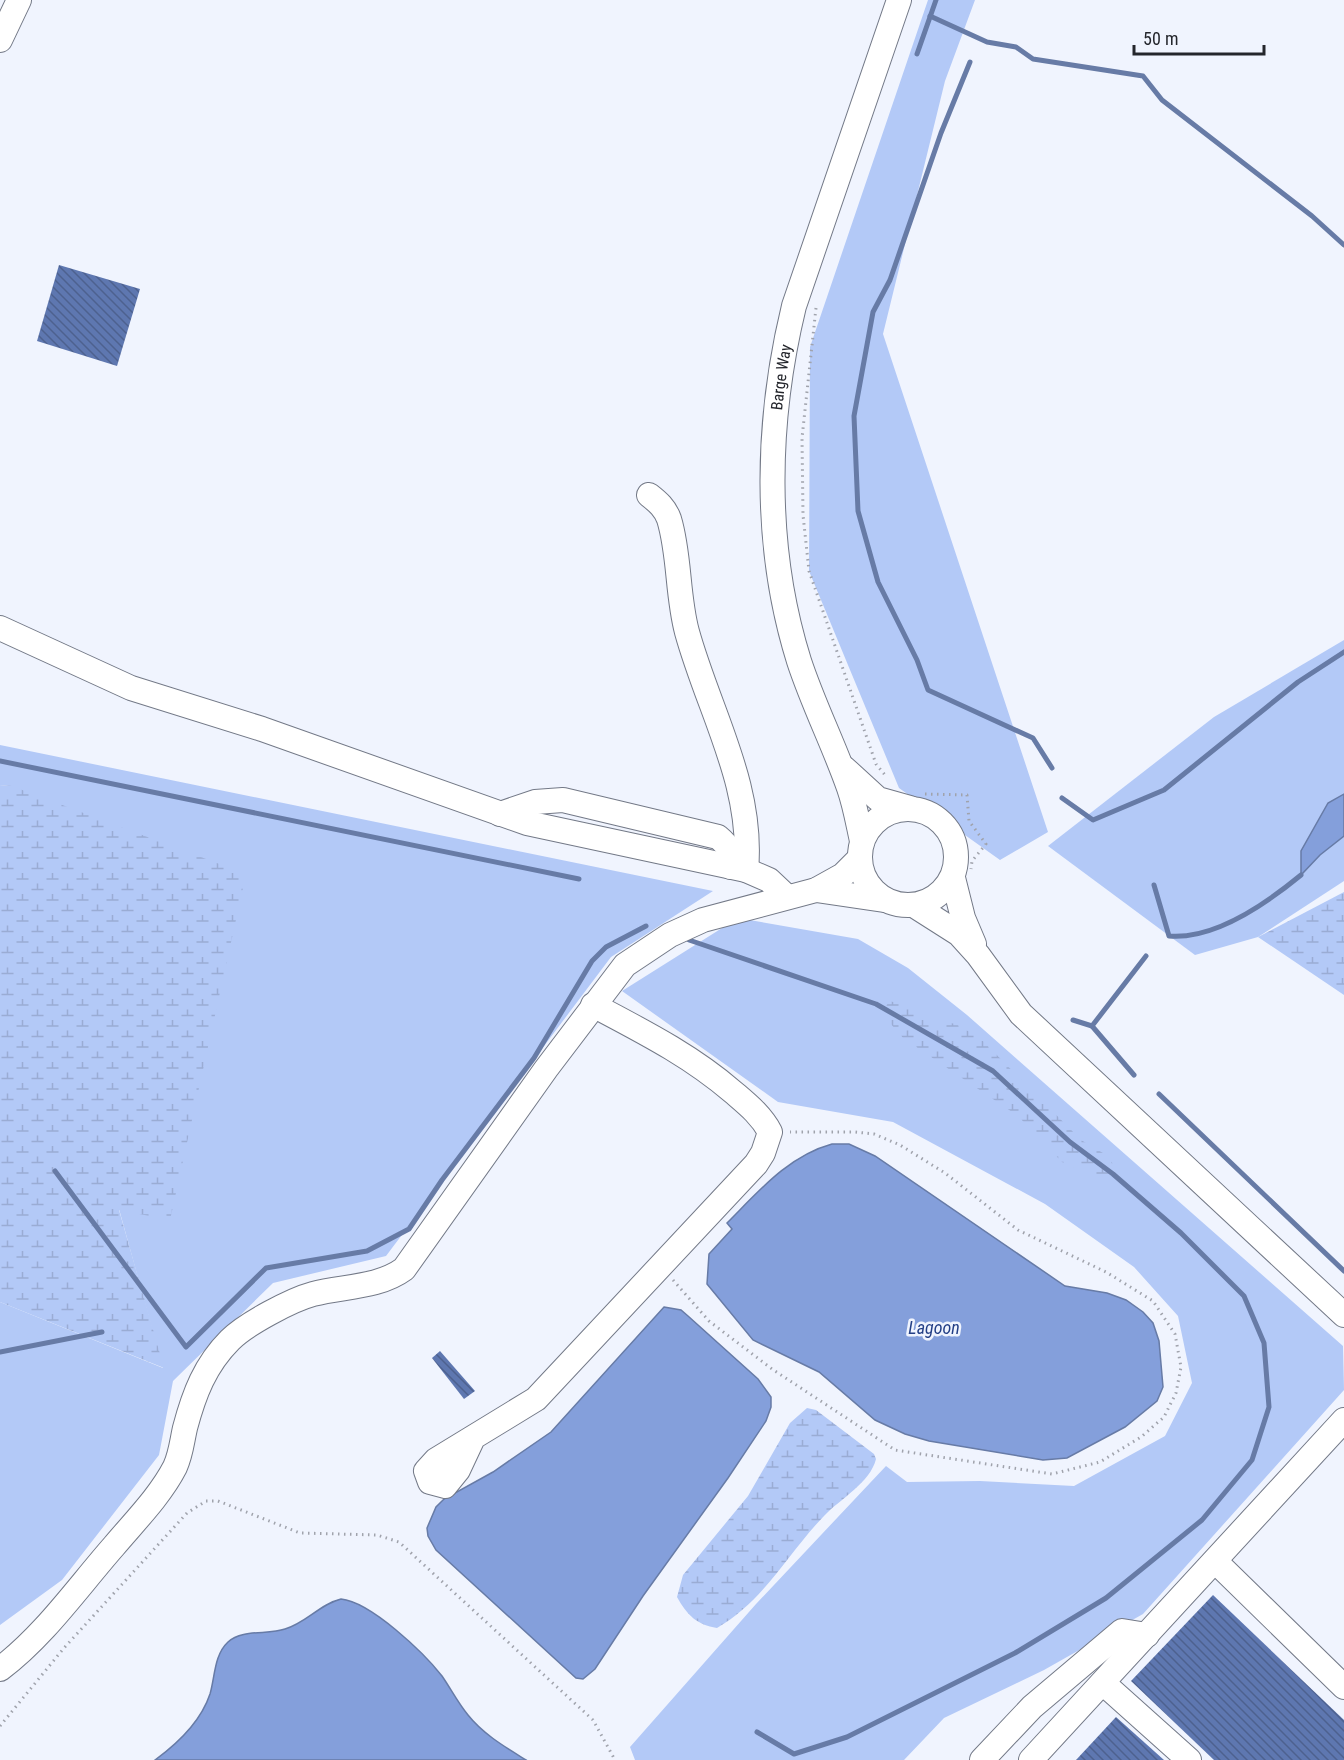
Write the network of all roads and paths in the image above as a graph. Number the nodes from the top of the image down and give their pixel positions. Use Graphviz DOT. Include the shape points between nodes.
graph roads {
  1 [pos="19,0"];
  2 [pos="899,0"];
  3 [pos="0,40"];
  4 [pos="817,303"];
  5 [pos="649,495"];
  6 [pos="0,628"];
  7 [pos="839,762"];
  8 [pos="892,782"];
  9 [pos="914,801"];
  10 [pos="500,814"];
  11 [pos="861,850"];
  12 [pos="739,869"];
  13 [pos="961,878"];
  14 [pos="816,890"];
  15 [pos="786,896"];
  16 [pos="884,900"];
  17 [pos="915,906"];
  18 [pos="978,955"];
  19 [pos="593,1005"];
  20 [pos="770,1132"];
  21 [pos="660,1264"];
  22 [pos="1344,1314"];
  23 [pos="1344,1420"];
  24 [pos="473,1438"];
  25 [pos="1215,1561"];
  26 [pos="1148,1635"];
  27 [pos="0,1669"];
  28 [pos="1103,1683"];
  29 [pos="1344,1687"];
  30 [pos="0,1726"];
  31 [pos="615,1760"];
  32 [pos="982,1760"];
  33 [pos="1032,1760"];
  34 [pos="1190,1760"];
  1 -- 3 [label="street"];
  2 -- 7 [label="street, Barge Way" via="801,282 785,340 776,408 774,526 783,601 812,700"];
  4 -- 8 [label="path" via="802,438 803,515 809,571 876,764"];
  5 -- 12 [label="street" via="661,504 668,517 687,632 743,800 748,834"];
  6 -- 10 [label="street" via="131,688 262,729"];
  7 -- 9 [label="street, Barge Way" via="878,799"];
  7 -- 11 [label="street, Barge Way" via="854,803"];
  9 -- 11 [label="street" via="881,817 870,827"];
  9 -- 13 [label="street" via="949,830"];
  9 -- 13 [label="path" via="967,795 969,821 986,844"];
  10 -- 12 [label="street" via="556,831"];
  10 -- 12 [label="street" via="550,799 595,806 718,837 728,845"];
  11 -- 14 [label="street" via="843,875"];
  11 -- 16 [label="street" via="867,882"];
  12 -- 15 [label="street" via="768,880"];
  13 -- 17 [label="street" via="930,901"];
  13 -- 18 [label="street" via="963,918"];
  14 -- 15 [label="street"];
  14 -- 16 [label="street"];
  15 -- 19 [label="street" via="715,915 670,935 625,965"];
  16 -- 17 [label="street"];
  17 -- 18 [label="street" via="959,934"];
  18 -- 22 [label="street" via="1022,1014"];
  19 -- 20 [label="street" via="695,1061 758,1114"];
  19 -- 27 [label="street" via="404,1269 385,1281 310,1294 232,1338 219,1352 197,1386 180,1452 168,1479 67,1602"];
  20 -- 21 [label="street" via="756,1164"];
  20 -- 21 [label="path" via="855,1132 874,1134 900,1145 945,1173 1018,1230 1140,1291 1169,1322 1179,1352 1180,1382 1164,1417 1141,1437 1100,1462 1052,1474 895,1450 772,1369 709,1321"];
  21 -- 24 [label="street" via="536,1399"];
  23 -- 25 [label="street"];
  25 -- 26 [label="street"];
  25 -- 29 [label="street"];
  26 -- 28 [label="street"];
  26 -- 32 [label="street" via="1122,1630 1032,1707"];
  28 -- 33 [label="street"];
  28 -- 34 [label="street"];
  30 -- 31 [label="path" via="64,1648 187,1513 206,1501 218,1501 300,1533 377,1535 399,1542 593,1720"];
}
